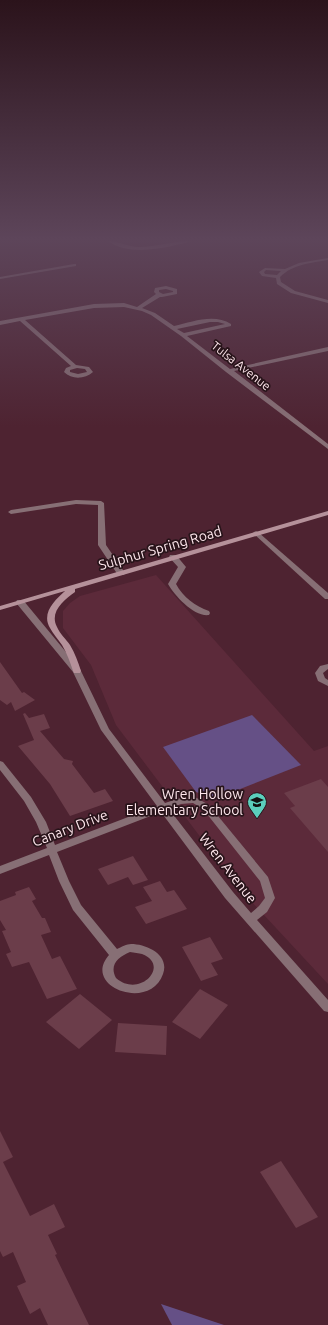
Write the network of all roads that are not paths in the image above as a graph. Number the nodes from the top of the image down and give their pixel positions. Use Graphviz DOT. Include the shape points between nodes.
graph roads {
  1 [pos="146,303"];
  2 [pos="138,308"];
  3 [pos="21,319"];
  4 [pos="0,323"];
  5 [pos="173,328"];
  6 [pos="184,336"];
  7 [pos="328,349"];
  8 [pos="75,367"];
  9 [pos="228,371"];
  10 [pos="328,447"];
  11 [pos="11,512"];
  12 [pos="328,513"];
  13 [pos="256,533"];
  14 [pos="173,558"];
  15 [pos="121,573"];
  16 [pos="79,585"];
  17 [pos="328,597"];
  18 [pos="20,602"];
  19 [pos="0,608"];
  20 [pos="206,613"];
  21 [pos="328,666"];
  22 [pos="77,671"];
  23 [pos="328,683"];
  24 [pos="0,764"];
  25 [pos="164,808"];
  26 [pos="52,850"];
  27 [pos="0,870"];
  28 [pos="251,919"];
  29 [pos="114,954"];
  30 [pos="328,1008"];
  1 -- 2 [label="street"];
  2 -- 3 [label="street, Tulsa Avenue" via="103,305"];
  2 -- 5 [label="street, Tulsa Avenue" via="153,314"];
  3 -- 4 [label="street, Tulsa Avenue"];
  3 -- 8 [label="street"];
  5 -- 6 [label="street, Tulsa Avenue"];
  5 -- 6 [label="street" via="215,319 224,320 229,325"];
  6 -- 9 [label="street, Tulsa Avenue"];
  7 -- 9 [label="street"];
  9 -- 10 [label="street, Tulsa Avenue"];
  11 -- 15 [label="street" via="76,502 101,503 102,544"];
  12 -- 13 [label="main road, Sulphur Spring Road"];
  13 -- 14 [label="main road, Sulphur Spring Road"];
  13 -- 17 [label="street"];
  14 -- 15 [label="main road, Sulphur Spring Road"];
  14 -- 20 [label="street" via="182,567 173,580 174,589 195,609"];
  15 -- 16 [label="main road, Sulphur Spring Road"];
  16 -- 18 [label="main road, Sulphur Spring Road"];
  16 -- 22 [label="main road" via="64,596 50,617"];
  18 -- 19 [label="main road, Sulphur Spring Road"];
  18 -- 22 [label="street, Wren Avenue"];
  21 -- 23 [label="street" via="319,673 321,679"];
  22 -- 25 [label="street, Wren Avenue" via="105,730"];
  24 -- 26 [label="street" via="28,799"];
  25 -- 26 [label="street, Canary Drive"];
  25 -- 28 [label="street, Wren Avenue" via="229,895"];
  25 -- 28 [label="street, Canary Drive" via="180,801 195,800 206,807 265,880 270,898 264,909"];
  26 -- 27 [label="street, Canary Drive"];
  26 -- 29 [label="street" via="77,907"];
  28 -- 30 [label="street, Wren Avenue"];
  29 -- 29 [label="street" via="108,965 109,975 114,983 121,987 143,988 151,984 159,974 159,962 148,951 130,948"];
}
